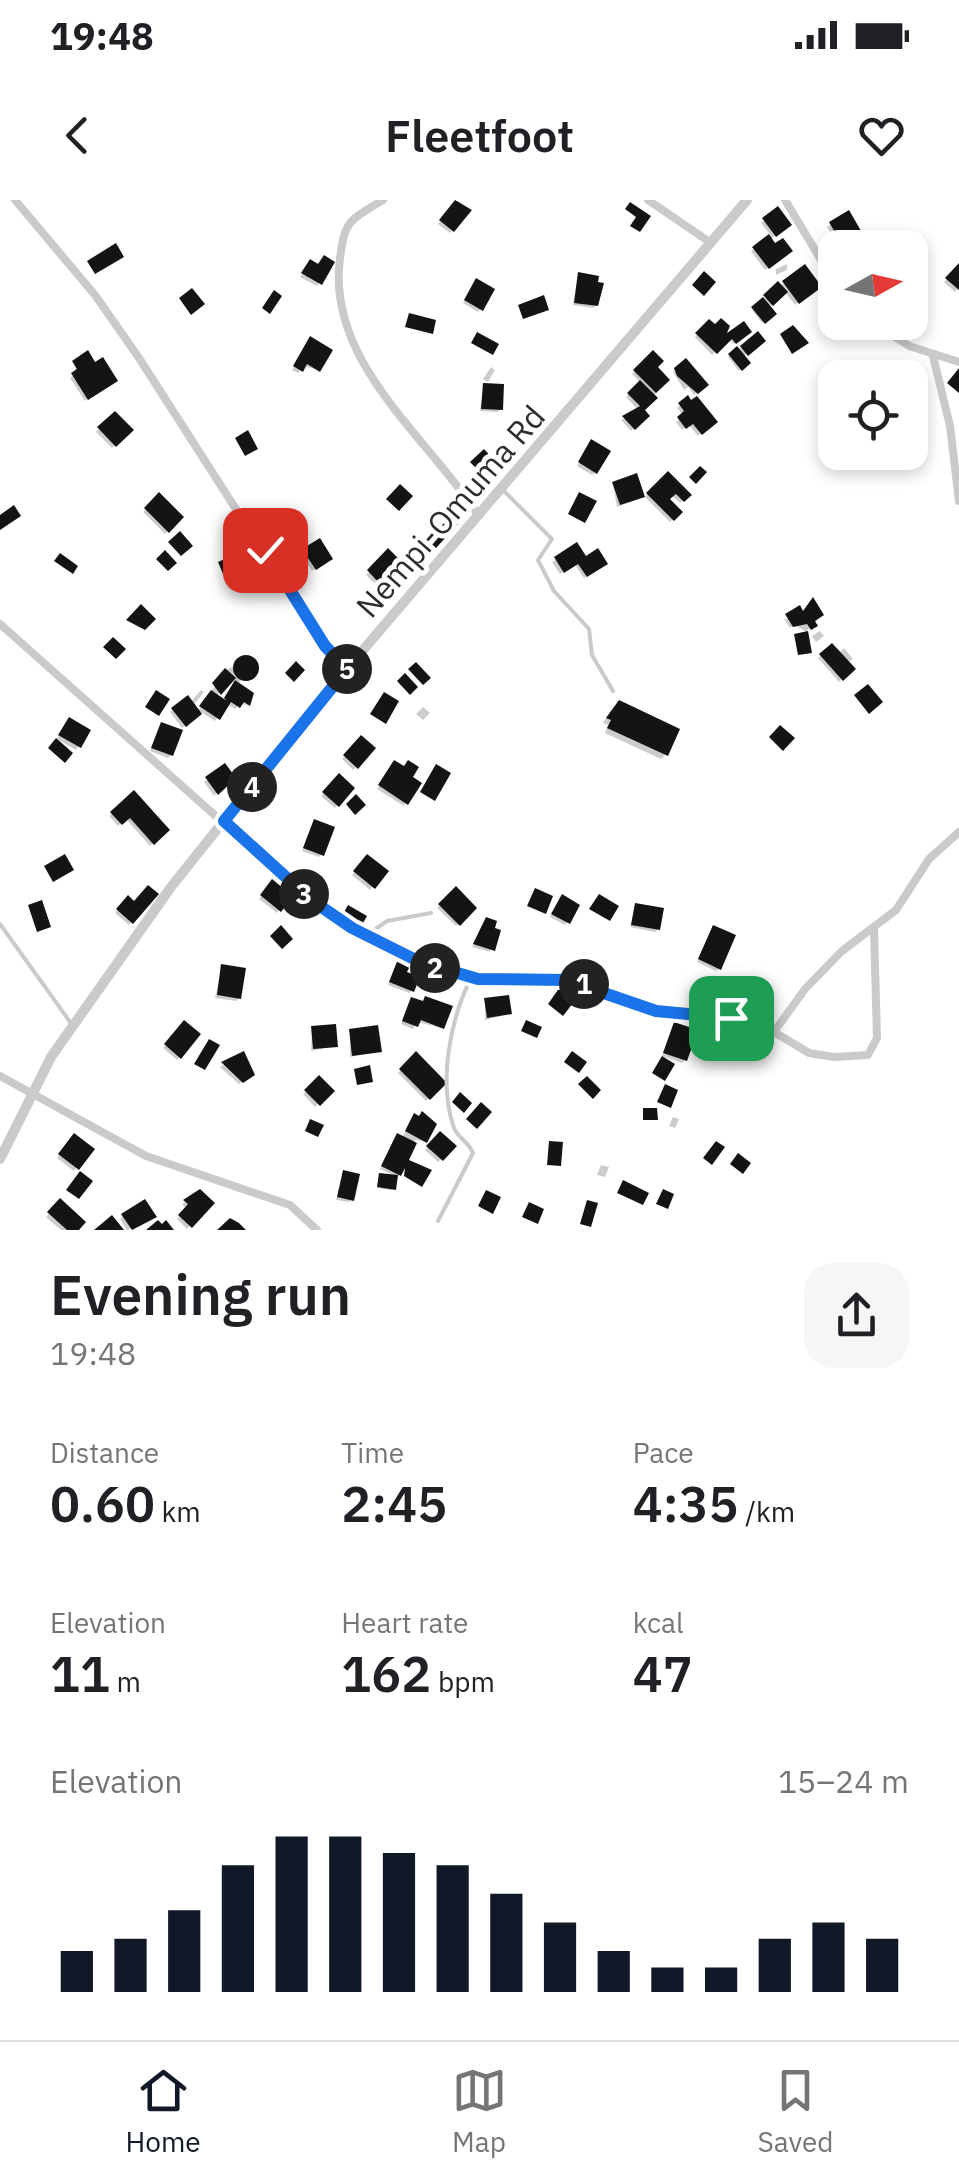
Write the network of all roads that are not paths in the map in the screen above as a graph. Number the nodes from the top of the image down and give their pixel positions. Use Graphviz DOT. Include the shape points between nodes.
graph roads {
  1 [pos="15,200"];
  2 [pos="384,200"];
  3 [pos="648,200"];
  4 [pos="747,200"];
  5 [pos="785,200"];
  6 [pos="711,242"];
  7 [pos="818,255"];
  8 [pos="904,340"];
  9 [pos="933,356"];
  10 [pos="959,362"];
  11 [pos="502,489"];
  12 [pos="959,501"];
  13 [pos="479,516"];
  14 [pos="0,624"];
  15 [pos="347,669"];
  16 [pos="613,691"];
  17 [pos="224,821"];
  18 [pos="959,832"];
  19 [pos="431,913"];
  20 [pos="0,924"];
  21 [pos="874,929"];
  22 [pos="366,936"];
  23 [pos="471,978"];
  24 [pos="73,1026"];
  25 [pos="774,1032"];
  26 [pos="0,1076"];
  27 [pos="36,1092"];
  28 [pos="0,1160"];
  29 [pos="438,1221"];
  30 [pos="317,1230"];
  1 -- 15 [label="street" via="139,358 300,609"];
  2 -- 13 [label="street" via="352,221 343,239 340,311 375,382"];
  3 -- 6 [label="street"];
  4 -- 6 [label="street, Nempi-Omuma Rd"];
  5 -- 7 [label="street"];
  6 -- 11 [label="street, Nempi-Omuma Rd"];
  8 -- 9 [label="street"];
  9 -- 10 [label="street"];
  9 -- 12 [label="street"];
  11 -- 13 [label="street, Nempi-Omuma Rd"];
  11 -- 16 [label="lane" via="552,539 538,560 554,591 589,630 592,655"];
  13 -- 15 [label="street, Nempi-Omuma Rd"];
  14 -- 17 [label="street"];
  15 -- 17 [label="street, Nempi-Omuma Rd"];
  17 -- 22 [label="street" via="310,899"];
  17 -- 24 [label="street, Nempi-Omuma Rd"];
  18 -- 21 [label="street"];
  19 -- 22 [label="lane" via="387,920"];
  20 -- 24 [label="lane"];
  21 -- 25 [label="street" via="842,950"];
  21 -- 25 [label="street" via="877,1038 868,1054 809,1053"];
  22 -- 23 [label="street"];
  23 -- 25 [label="street" via="566,980 656,1011 731,1018"];
  23 -- 29 [label="lane" via="457,1011 448,1067 455,1132 473,1153"];
  24 -- 27 [label="street, Nempi-Omuma Rd"];
  26 -- 27 [label="street"];
  27 -- 28 [label="street, Nempi-Omuma Rd"];
  27 -- 30 [label="street" via="146,1156 290,1205"];
}
